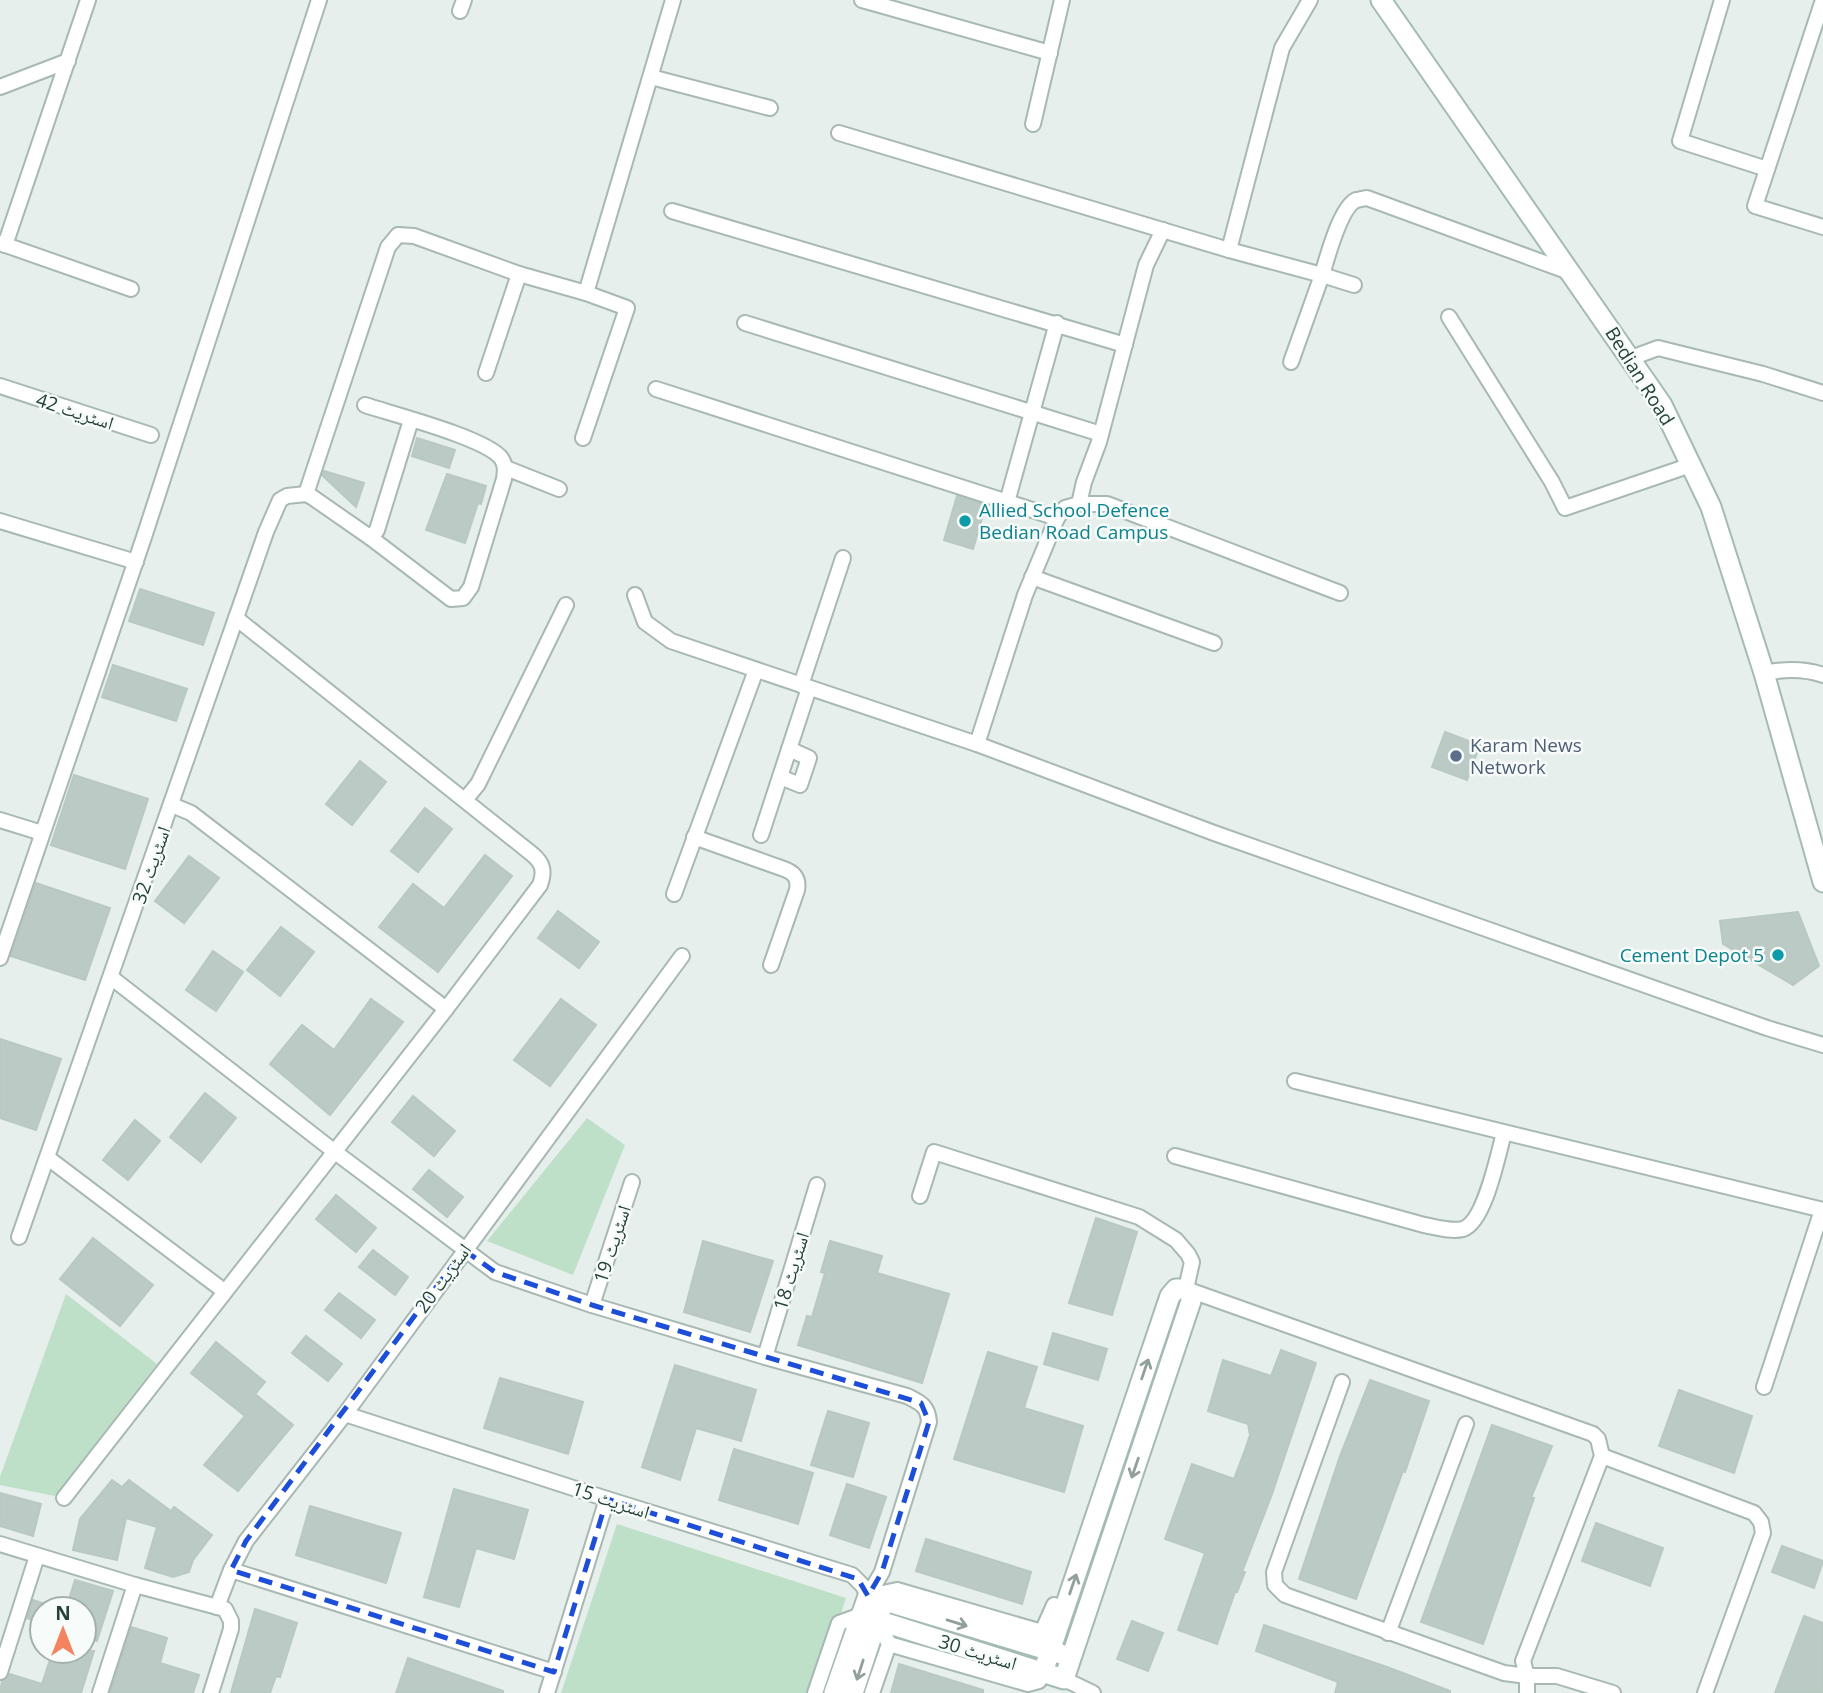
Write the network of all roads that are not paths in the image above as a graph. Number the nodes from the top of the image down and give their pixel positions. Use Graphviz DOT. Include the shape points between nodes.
graph roads {
  1 [pos="88,0"];
  2 [pos="319,0"];
  3 [pos="673,0"];
  4 [pos="862,0"];
  5 [pos="1062,0"];
  6 [pos="1310,0"];
  7 [pos="1381,0"];
  8 [pos="1705,0"];
  9 [pos="1823,0"];
  10 [pos="1722,3"];
  11 [pos="1050,54"];
  12 [pos="68,61"];
  13 [pos="651,77"];
  14 [pos="0,88"];
  15 [pos="770,108"];
  16 [pos="1033,124"];
  17 [pos="839,133"];
  18 [pos="1767,169"];
  19 [pos="671,211"];
  20 [pos="1823,227"];
  21 [pos="1163,230"];
  22 [pos="3,244"];
  23 [pos="1229,250"];
  24 [pos="1572,273"];
  25 [pos="519,274"];
  26 [pos="1322,275"];
  27 [pos="1353,285"];
  28 [pos="131,289"];
  29 [pos="586,293"];
  30 [pos="1449,317"];
  31 [pos="745,323"];
  32 [pos="1057,323"];
  33 [pos="1125,345"];
  34 [pos="1630,358"];
  35 [pos="1291,362"];
  36 [pos="486,373"];
  37 [pos="0,386"];
  38 [pos="656,389"];
  39 [pos="1823,393"];
  40 [pos="365,405"];
  41 [pos="1033,413"];
  42 [pos="411,420"];
  43 [pos="1101,434"];
  44 [pos="151,435"];
  45 [pos="583,438"];
  46 [pos="1691,465"];
  47 [pos="506,468"];
  48 [pos="559,489"];
  49 [pos="306,494"];
  50 [pos="1007,502"];
  51 [pos="1079,503"];
  52 [pos="1056,518"];
  53 [pos="0,521"];
  54 [pos="371,538"];
  55 [pos="843,558"];
  56 [pos="136,562"];
  57 [pos="1032,577"];
  58 [pos="1340,593"];
  59 [pos="635,595"];
  60 [pos="566,605"];
  61 [pos="236,618"];
  62 [pos="1214,643"];
  63 [pos="756,670"];
  64 [pos="1764,673"];
  65 [pos="1823,675"];
  66 [pos="805,686"];
  67 [pos="977,744"];
  68 [pos="789,749"];
  69 [pos="780,777"];
  70 [pos="465,800"];
  71 [pos="172,804"];
  72 [pos="0,820"];
  73 [pos="42,833"];
  74 [pos="761,835"];
  75 [pos="694,837"];
  76 [pos="1823,882"];
  77 [pos="674,894"];
  78 [pos="682,957"];
  79 [pos="0,958"];
  80 [pos="771,965"];
  81 [pos="112,978"];
  82 [pos="446,1009"];
  83 [pos="1823,1045"];
  84 [pos="1295,1080"];
  85 [pos="1504,1133"];
  86 [pos="335,1152"];
  87 [pos="1175,1156"];
  88 [pos="48,1158"];
  89 [pos="632,1182"];
  90 [pos="817,1185"];
  91 [pos="919,1196"];
  92 [pos="1823,1210"];
  93 [pos="19,1237"];
  94 [pos="464,1250"];
  95 [pos="1185,1289"];
  96 [pos="224,1291"];
  97 [pos="592,1305"];
  98 [pos="765,1357"];
  99 [pos="1342,1382"];
  100 [pos="1764,1387"];
  101 [pos="345,1414"];
  102 [pos="1466,1424"];
  103 [pos="1602,1456"];
  104 [pos="64,1499"];
  105 [pos="607,1499"];
  106 [pos="0,1544"];
  107 [pos="37,1556"];
  108 [pos="231,1570"];
  109 [pos="135,1585"];
  110 [pos="1054,1605"];
  111 [pos="218,1606"];
  112 [pos="872,1608"];
  113 [pos="1042,1632"];
  114 [pos="1388,1633"];
  115 [pos="889,1644"];
  116 [pos="1051,1651"];
  117 [pos="1071,1657"];
  118 [pos="0,1672"];
  119 [pos="554,1672"];
  120 [pos="1043,1672"];
  121 [pos="1527,1676"];
  122 [pos="1064,1679"];
  123 [pos="1013,1686"];
  124 [pos="100,1693"];
  125 [pos="211,1693"];
  126 [pos="547,1693"];
  127 [pos="815,1693"];
  128 [pos="835,1693"];
  129 [pos="853,1693"];
  130 [pos="872,1693"];
  131 [pos="1093,1693"];
  132 [pos="1527,1693"];
  133 [pos="1613,1693"];
  134 [pos="1705,1693"];
  1 -- 12 [label="street"];
  2 -- 56 [label="street"];
  3 -- 13 [label="street"];
  4 -- 11 [label="street"];
  5 -- 11 [label="street"];
  6 -- 23 [label="street" via="1282,48"];
  7 -- 24 [label="street, Bedian Road"];
  8 -- 10 [label="street"];
  9 -- 18 [label="street"];
  10 -- 18 [label="street" via="1680,141"];
  11 -- 16 [label="street"];
  12 -- 14 [label="street"];
  12 -- 22 [label="street"];
  13 -- 15 [label="street"];
  13 -- 29 [label="street"];
  17 -- 21 [label="street"];
  18 -- 20 [label="street" via="1755,206"];
  19 -- 32 [label="street"];
  21 -- 23 [label="street"];
  21 -- 33 [label="street" via="1146,265"];
  22 -- 28 [label="street"];
  23 -- 26 [label="street"];
  24 -- 26 [label="street" via="1367,198 1349,206 1343,216"];
  24 -- 34 [label="street, Bedian Road"];
  25 -- 29 [label="street"];
  25 -- 36 [label="street"];
  25 -- 49 [label="street" via="414,236 393,239"];
  26 -- 27 [label="street"];
  26 -- 35 [label="street"];
  29 -- 45 [label="street" via="627,308"];
  30 -- 46 [label="street" via="1565,508"];
  31 -- 41 [label="street"];
  32 -- 33 [label="street"];
  32 -- 41 [label="street"];
  33 -- 43 [label="street"];
  34 -- 39 [label="street" via="1658,348"];
  34 -- 46 [label="street, Bedian Road" via="1662,405"];
  37 -- 44 [label="street, اسٹریٹ 42"];
  38 -- 50 [label="street"];
  40 -- 42 [label="street"];
  41 -- 43 [label="street"];
  41 -- 50 [label="street"];
  42 -- 47 [label="street" via="491,449"];
  42 -- 54 [label="street"];
  43 -- 51 [label="street"];
  46 -- 64 [label="street, Bedian Road" via="1711,507"];
  47 -- 48 [label="street"];
  47 -- 54 [label="street" via="471,587 463,598 446,596"];
  49 -- 54 [label="street"];
  49 -- 61 [label="street, اسٹریٹ 32" via="280,500"];
  50 -- 52 [label="street"];
  51 -- 52 [label="street"];
  51 -- 58 [label="street" via="1107,504"];
  52 -- 57 [label="street"];
  53 -- 56 [label="street"];
  55 -- 66 [label="street"];
  56 -- 73 [label="street"];
  57 -- 62 [label="street"];
  57 -- 67 [label="street"];
  59 -- 63 [label="street" via="645,622 671,641"];
  60 -- 70 [label="street" via="478,783"];
  61 -- 70 [label="street"];
  61 -- 71 [label="street, اسٹریٹ 32"];
  63 -- 66 [label="street"];
  63 -- 75 [label="street"];
  64 -- 65 [label="street" via="1783,669"];
  64 -- 76 [label="street, Bedian Road"];
  66 -- 67 [label="street"];
  66 -- 68 [label="street"];
  67 -- 83 [label="street" via="1214,833"];
  68 -- 69 [label="street"];
  68 -- 69 [label="street" via="809,758 800,785"];
  69 -- 74 [label="street"];
  70 -- 82 [label="street" via="539,859 544,875"];
  71 -- 81 [label="street, اسٹریٹ 32"];
  71 -- 82 [label="street" via="191,813"];
  72 -- 73 [label="street"];
  73 -- 79 [label="street"];
  75 -- 77 [label="street"];
  75 -- 80 [label="street" via="795,875 797,890"];
  78 -- 94 [label="street, اسٹریٹ 20"];
  81 -- 86 [label="street"];
  81 -- 88 [label="street, اسٹریٹ 32"];
  82 -- 86 [label="street"];
  84 -- 85 [label="street"];
  85 -- 87 [label="street" via="1482,1208 1465,1228 1452,1230"];
  85 -- 92 [label="street"];
  86 -- 94 [label="street"];
  86 -- 96 [label="street"];
  88 -- 93 [label="street, اسٹریٹ 32"];
  88 -- 96 [label="street"];
  89 -- 97 [label="street, اسٹریٹ 19"];
  90 -- 98 [label="street, اسٹریٹ 18"];
  91 -- 95 [label="street" via="934,1152 1139,1217 1188,1254 1191,1266"];
  92 -- 100 [label="street"];
  94 -- 97 [label="street" via="495,1272"];
  94 -- 101 [label="street, اسٹریٹ 20"];
  95 -- 103 [label="street" via="1593,1434"];
  116 -- 95 [label="street, one-way" via="1170,1296 1176,1289"];
  95 -- 117 [label="street, one-way" via="1191,1301"];
  96 -- 104 [label="street"];
  97 -- 98 [label="street"];
  98 -- 112 [label="street" via="907,1396 929,1410"];
  99 -- 114 [label="street" via="1274,1572 1275,1585 1285,1595"];
  101 -- 105 [label="street, اسٹریٹ 15"];
  101 -- 108 [label="street, اسٹریٹ 20" via="246,1541"];
  102 -- 114 [label="street"];
  103 -- 121 [label="street" via="1524,1661"];
  103 -- 134 [label="street" via="1754,1513 1762,1521 1763,1533"];
  105 -- 112 [label="street, اسٹریٹ 15" via="852,1575 863,1586"];
  105 -- 119 [label="street"];
  106 -- 107 [label="street"];
  107 -- 109 [label="street"];
  107 -- 118 [label="street"];
  108 -- 111 [label="street, اسٹریٹ 20"];
  108 -- 119 [label="street"];
  109 -- 111 [label="street"];
  109 -- 124 [label="street"];
  110 -- 113 [label="street"];
  111 -- 125 [label="street" via="228,1614 231,1629"];
  112 -- 113 [label="street" via="897,1590"];
  112 -- 115 [label="street, اسٹریٹ 15"];
  112 -- 116 [label="street, اسٹریٹ 30, one-way"];
  112 -- 120 [label="street, اسٹریٹ 30"];
  112 -- 127 [label="street" via="839,1623"];
  112 -- 128 [label="street"];
  112 -- 129 [label="street, one-way"];
  113 -- 116 [label="street"];
  114 -- 121 [label="street" via="1504,1673"];
  115 -- 123 [label="street"];
  115 -- 130 [label="street"];
  116 -- 117 [label="street, اسٹریٹ 30"];
  116 -- 120 [label="street"];
  117 -- 122 [label="street"];
  119 -- 126 [label="street"];
  120 -- 122 [label="street, اسٹریٹ 30"];
  120 -- 123 [label="street" via="1039,1681"];
  121 -- 132 [label="street"];
  121 -- 133 [label="street" via="1557,1676"];
  122 -- 131 [label="street, اسٹریٹ 30"];
}
